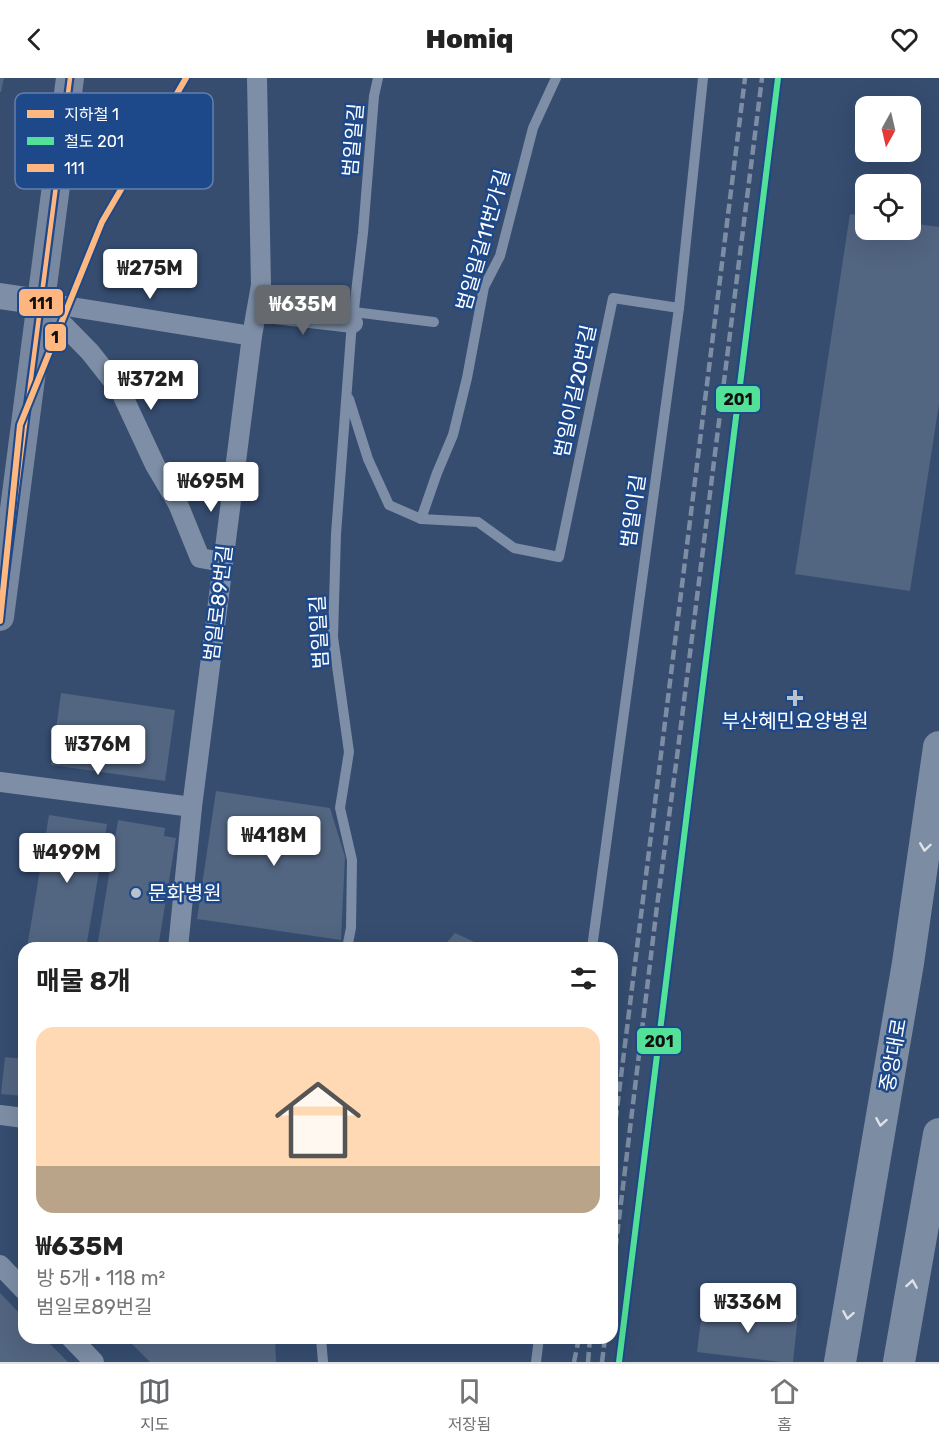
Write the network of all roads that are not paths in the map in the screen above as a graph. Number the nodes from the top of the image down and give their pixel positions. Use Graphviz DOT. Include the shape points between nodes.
graph roads {
  1 [pos="70,78"];
  2 [pos="257,78"];
  3 [pos="378,78"];
  4 [pos="556,78"];
  5 [pos="703,78"];
  6 [pos="68,93"];
  7 [pos="56,189"];
  8 [pos="0,296"];
  9 [pos="41,302"];
  10 [pos="679,308"];
  11 [pos="256,312"];
  12 [pos="353,317"];
  13 [pos="434,322"];
  14 [pos="252,336"];
  15 [pos="347,393"];
  16 [pos="421,519"];
  17 [pos="223,562"];
  18 [pos="0,617"];
  19 [pos="939,747"];
  20 [pos="0,783"];
  21 [pos="192,807"];
  22 [pos="179,942"];
  23 [pos="348,942"];
  24 [pos="593,942"];
  25 [pos="0,1115"];
  26 [pos="18,1117"];
  27 [pos="939,1134"];
  28 [pos="931,1221"];
  29 [pos="0,1265"];
  30 [pos="18,1284"];
  31 [pos="76,1344"];
  32 [pos="322,1344"];
  33 [pos="538,1344"];
  34 [pos="94,1362"];
  35 [pos="323,1362"];
  36 [pos="536,1362"];
  37 [pos="840,1362"];
  38 [pos="899,1362"];
  1 -- 6 [label="main road"];
  2 -- 11 [label="street, 범일로89번길" via="261,285"];
  3 -- 12 [label="lane, 범일일길"];
  4 -- 16 [label="lane, 범일일길11번가길" via="533,128 500,256 484,288 453,435"];
  5 -- 10 [label="lane, 범일이길"];
  7 -- 9 [label="main road"];
  8 -- 9 [label="street"];
  9 -- 14 [label="street"];
  9 -- 17 [label="street" via="90,352 120,390 201,558"];
  9 -- 18 [label="main road"];
  10 -- 16 [label="lane, 범일이길20번길" via="613,298 559,557 514,548 478,522"];
  10 -- 24 [label="lane, 범일이길"];
  11 -- 12 [label="street"];
  11 -- 14 [label="street, 범일로89번길"];
  12 -- 13 [label="lane"];
  12 -- 15 [label="lane, 범일일길"];
  14 -- 17 [label="street, 범일로89번길"];
  15 -- 16 [label="lane" via="368,459 389,506"];
  15 -- 23 [label="lane, 범일일길" via="333,637 349,752 340,808 352,860"];
  17 -- 21 [label="street, 범일로89번길"];
  19 -- 37 [label="main road, 중앙대로, one-way" via="908,963"];
  20 -- 21 [label="street"];
  21 -- 22 [label="street, 범일로89번길"];
  25 -- 26 [label="street"];
  27 -- 28 [label="main road"];
  38 -- 28 [label="main road, one-way"];
  29 -- 30 [label="street"];
  31 -- 34 [label="street"];
  32 -- 35 [label="lane"];
  33 -- 36 [label="lane"];
}
